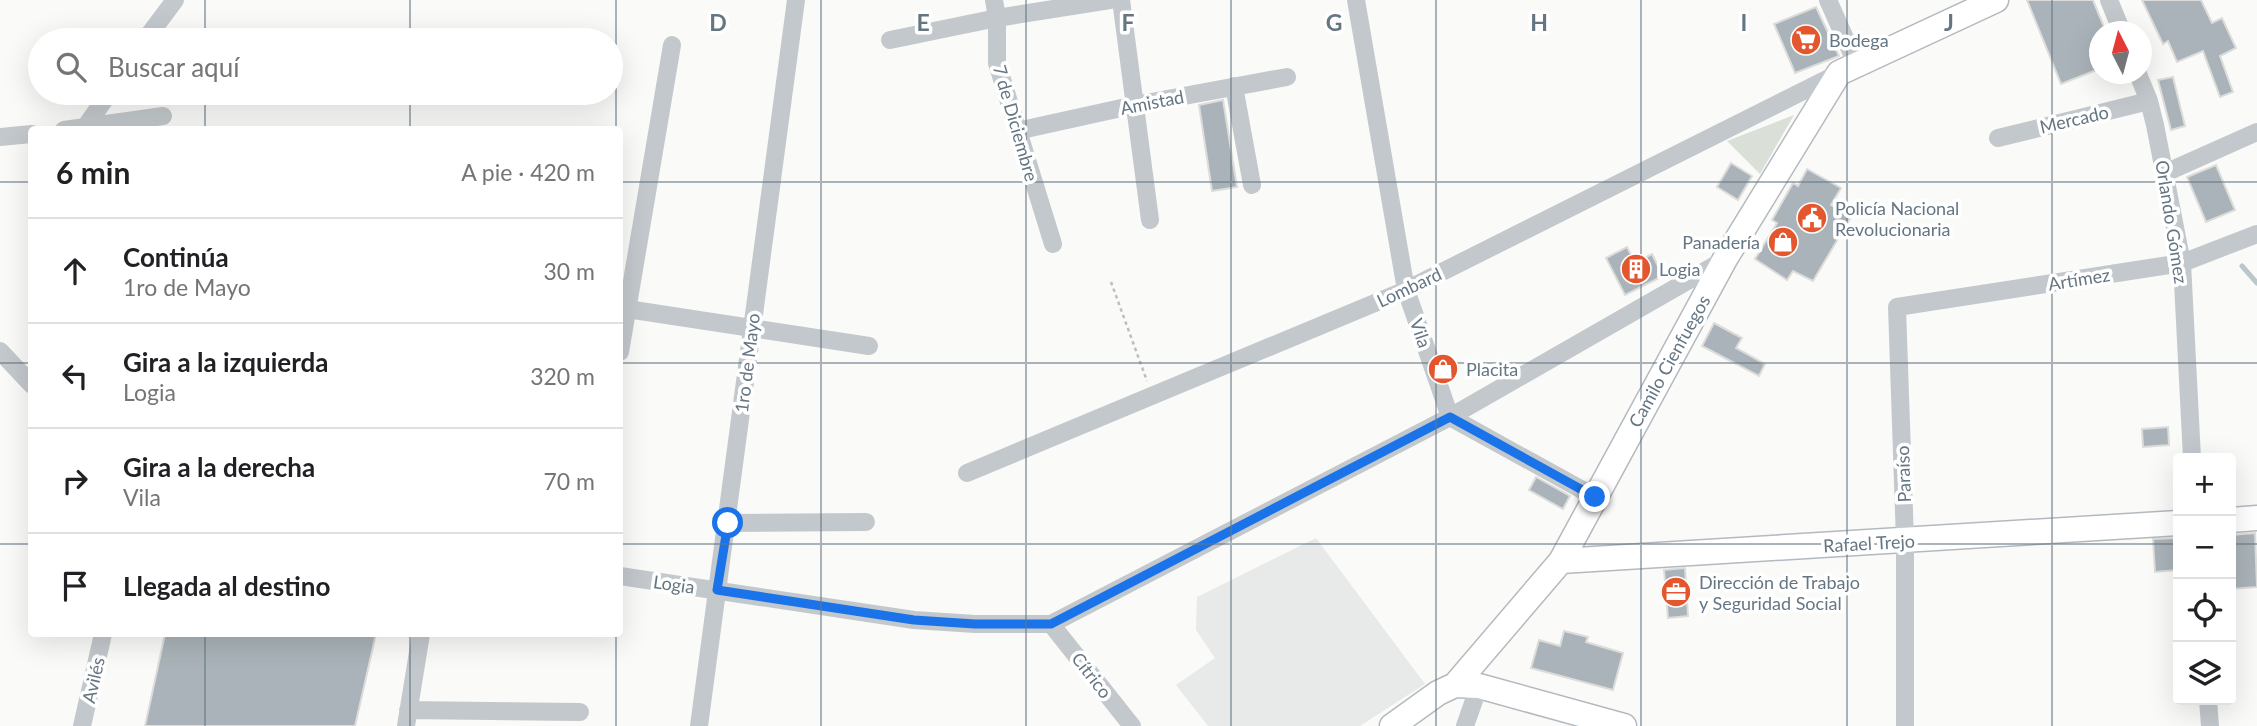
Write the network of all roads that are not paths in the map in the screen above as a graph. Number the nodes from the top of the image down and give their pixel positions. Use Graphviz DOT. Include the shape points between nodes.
graph roads {
  1 [pos="175,0"];
  2 [pos="796,0"];
  3 [pos="994,0"];
  4 [pos="1110,0"];
  5 [pos="1121,0"];
  6 [pos="1356,0"];
  7 [pos="1828,0"];
  8 [pos="1996,0"];
  9 [pos="2109,0"];
  10 [pos="997,18"];
  11 [pos="2118,21"];
  12 [pos="154,28"];
  13 [pos="890,40"];
  14 [pos="672,45"];
  15 [pos="1848,68"];
  16 [pos="1287,77"];
  17 [pos="2142,84"];
  18 [pos="1234,86"];
  19 [pos="2150,101"];
  20 [pos="1135,104"];
  21 [pos="101,105"];
  22 [pos="163,116"];
  23 [pos="86,126"];
  24 [pos="1017,131"];
  25 [pos="2257,132"];
  26 [pos="28,134"];
  27 [pos="0,137"];
  28 [pos="1998,138"];
  29 [pos="2165,173"];
  30 [pos="1252,186"];
  31 [pos="1150,220"];
  32 [pos="2257,234"];
  33 [pos="1053,244"];
  34 [pos="1725,259"];
  35 [pos="2182,263"];
  36 [pos="1406,290"];
  37 [pos="1897,307"];
  38 [pos="627,309"];
  39 [pos="751,327"];
  40 [pos="623,334"];
  41 [pos="869,345"];
  42 [pos="0,351"];
  43 [pos="28,381"];
  44 [pos="1450,417"];
  45 [pos="2192,453"];
  46 [pos="967,473"];
  47 [pos="1595,497"];
  48 [pos="2257,518"];
  49 [pos="2236,520"];
  50 [pos="866,522"];
  51 [pos="728,523"];
  52 [pos="2173,523"];
  53 [pos="1905,541"];
  54 [pos="1561,561"];
  55 [pos="623,576"];
  56 [pos="717,590"];
  57 [pos="1051,624"];
  58 [pos="102,637"];
  59 [pos="420,637"];
  60 [pos="1467,685"];
  61 [pos="2208,705"];
  62 [pos="580,712"];
  63 [pos="407,718"];
  64 [pos="82,726"];
  65 [pos="699,726"];
  66 [pos="1132,726"];
  67 [pos="1392,726"];
  68 [pos="1465,726"];
  69 [pos="1624,726"];
  70 [pos="1905,726"];
  71 [pos="2210,726"];
  1 -- 12 [label="street"];
  2 -- 39 [label="street, 1ro de Mayo"];
  3 -- 10 [label="street, 7 de Diciembre"];
  4 -- 10 [label="street"];
  5 -- 20 [label="street"];
  6 -- 36 [label="street, Vila"];
  7 -- 15 [label="street"];
  8 -- 15 [label="main road"];
  9 -- 11 [label="street"];
  10 -- 13 [label="street"];
  10 -- 24 [label="street, 7 de Diciembre" via="997,63"];
  14 -- 38 [label="street"];
  15 -- 34 [label="main road, Camilo Cienfuegos"];
  15 -- 36 [label="street, Lombard"];
  16 -- 18 [label="street, Amistad"];
  17 -- 19 [label="street, Orlando Gómez"];
  18 -- 20 [label="street, Amistad"];
  18 -- 30 [label="street"];
  19 -- 28 [label="street, Mercado"];
  19 -- 29 [label="street, Orlando Gómez"];
  20 -- 24 [label="street, Amistad"];
  20 -- 31 [label="street"];
  21 -- 23 [label="street"];
  22 -- 23 [label="street"];
  24 -- 33 [label="street, 7 de Diciembre"];
  25 -- 29 [label="street"];
  26 -- 27 [label="street"];
  29 -- 35 [label="street, Orlando Gómez"];
  32 -- 35 [label="street, Artímez"];
  34 -- 44 [label="street, Logia"];
  34 -- 47 [label="main road, Camilo Cienfuegos"];
  35 -- 37 [label="street, Artímez"];
  35 -- 45 [label="street, Orlando Gómez"];
  36 -- 44 [label="street, Vila"];
  36 -- 46 [label="street, Lombard"];
  37 -- 53 [label="street, Paraíso"];
  38 -- 39 [label="street"];
  38 -- 40 [label="street"];
  39 -- 41 [label="street"];
  39 -- 51 [label="street, 1ro de Mayo"];
  42 -- 43 [label="street"];
  44 -- 47 [label="street"];
  44 -- 57 [label="street, Logia"];
  47 -- 54 [label="main road, Camilo Cienfuegos"];
  48 -- 49 [label="main road"];
  50 -- 51 [label="street"];
  51 -- 56 [label="street, 1ro de Mayo"];
  52 -- 53 [label="main road, Rafael Trejo"];
  53 -- 54 [label="main road, Rafael Trejo"];
  53 -- 70 [label="street, Paraíso"];
  54 -- 60 [label="main road, Camilo Cienfuegos"];
  55 -- 56 [label="street, Logia"];
  56 -- 57 [label="street, Logia" via="914,620"];
  56 -- 65 [label="street, 1ro de Mayo"];
  57 -- 66 [label="street, Cítrico"];
  58 -- 64 [label="street, Avilés"];
  59 -- 63 [label="street"];
  60 -- 67 [label="main road, Camilo Cienfuegos" via="1438,693"];
  60 -- 68 [label="street"];
  60 -- 69 [label="main road"];
  61 -- 71 [label="street"];
  62 -- 63 [label="street"];
}
